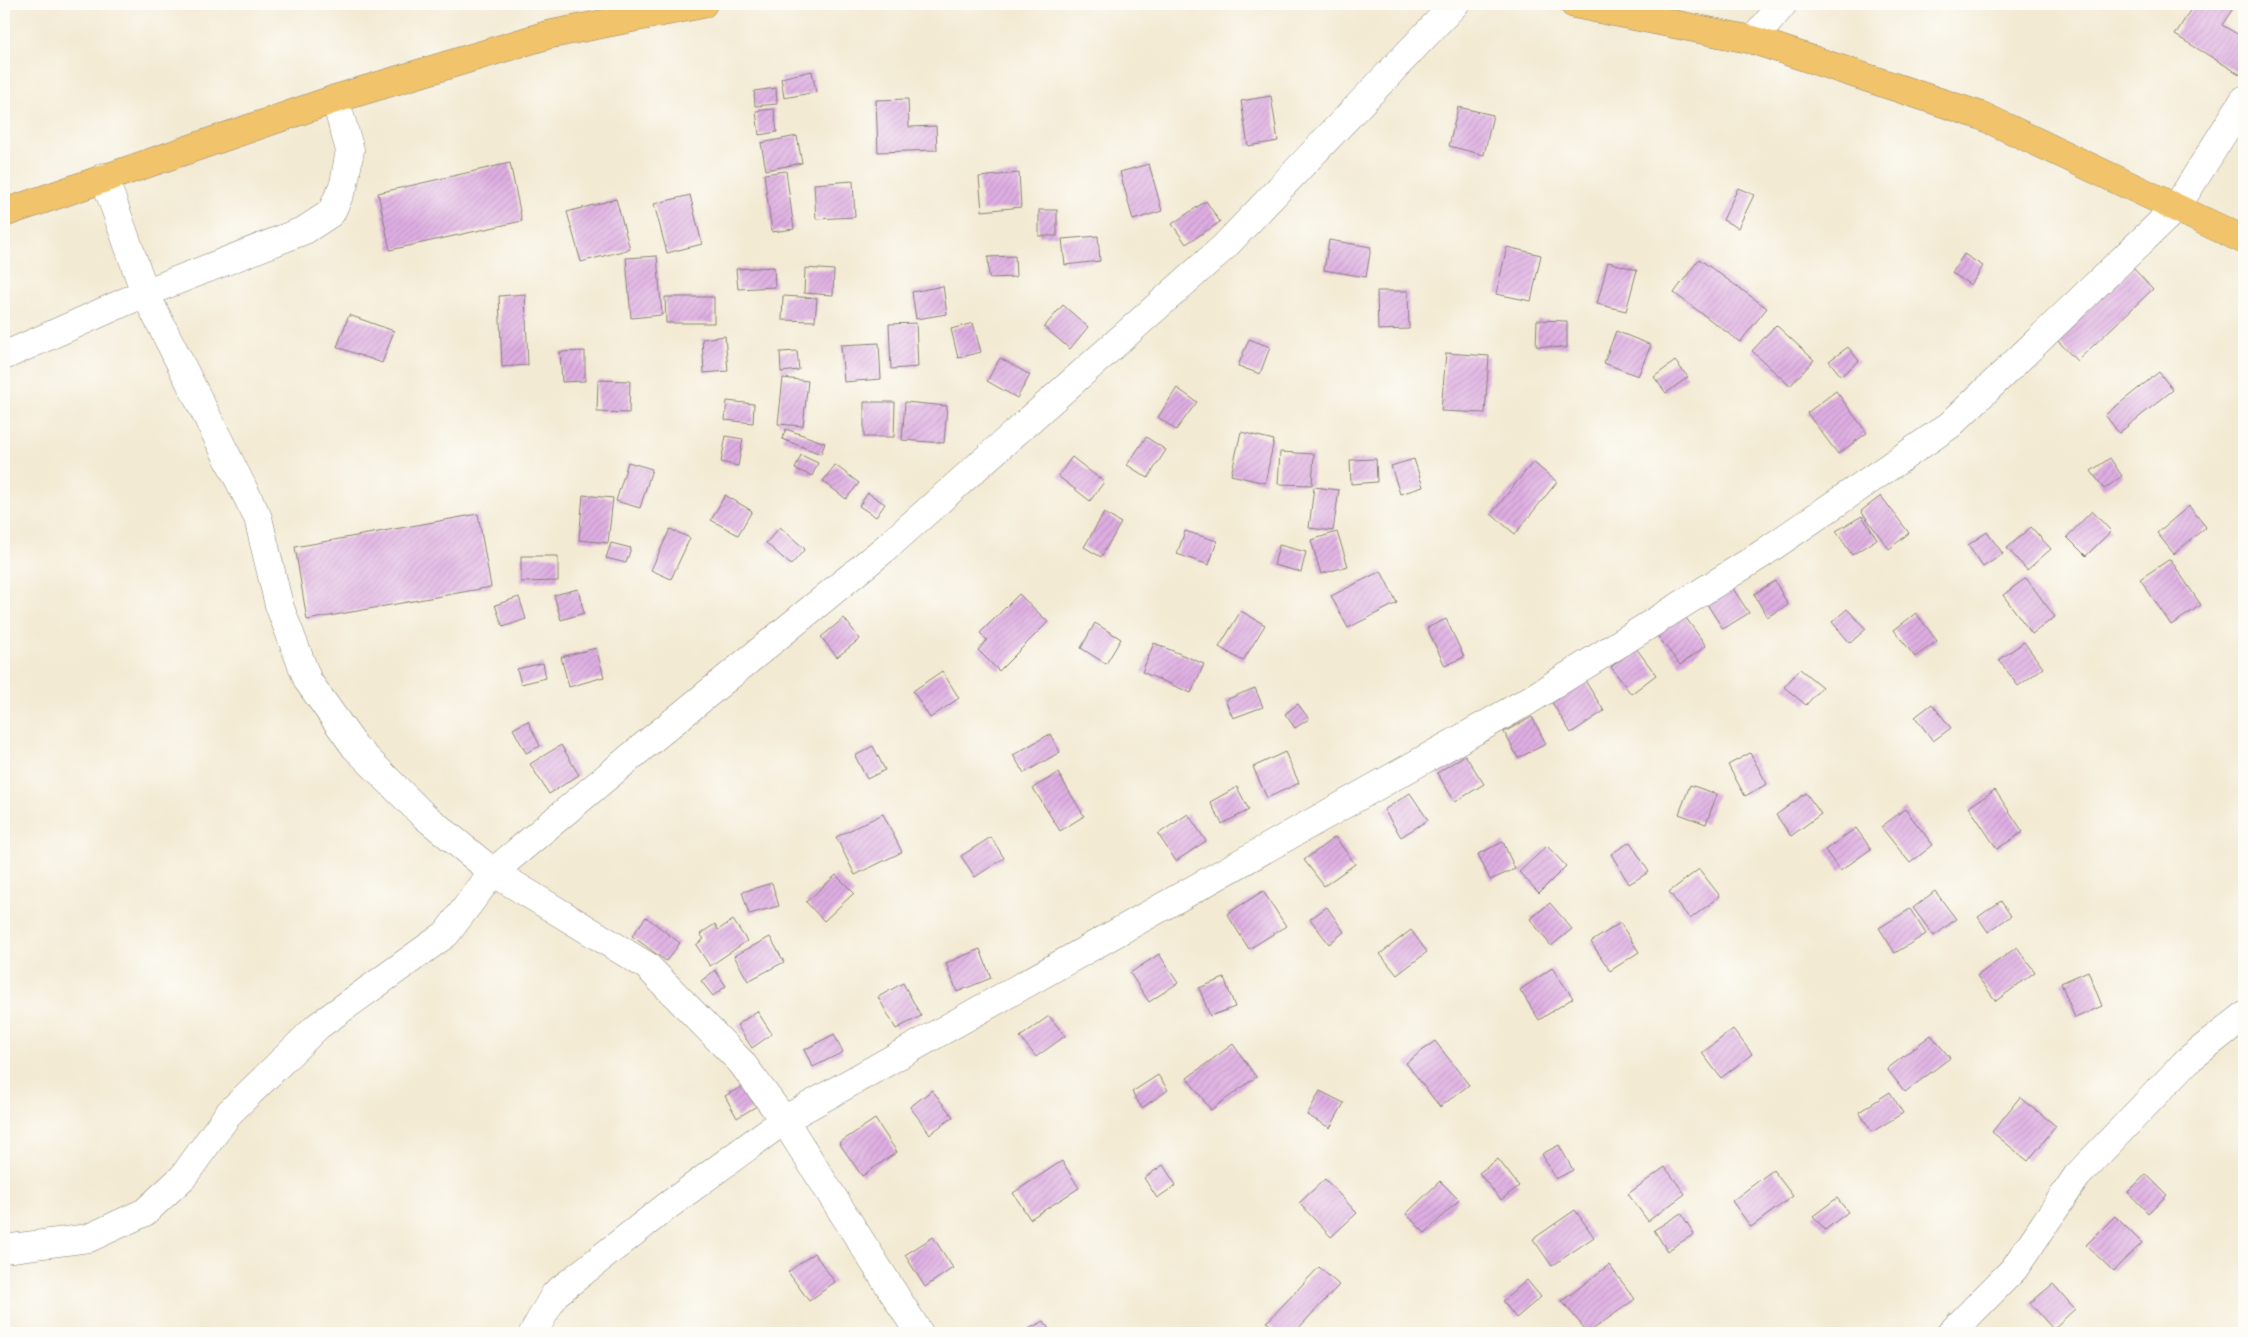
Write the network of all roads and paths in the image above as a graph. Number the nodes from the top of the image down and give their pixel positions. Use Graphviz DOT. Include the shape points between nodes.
graph roads {
  1 [pos="703,4"];
  2 [pos="1456,4"];
  3 [pos="1574,4"];
  4 [pos="1783,4"];
  5 [pos="1753,40"];
  6 [pos="335,99"];
  7 [pos="2244,100"];
  8 [pos="104,177"];
  9 [pos="2176,208"];
  10 [pos="4,212"];
  11 [pos="2244,240"];
  12 [pos="145,293"];
  13 [pos="4,356"];
  14 [pos="493,872"];
  15 [pos="2244,1016"];
  16 [pos="784,1120"];
  17 [pos="4,1249"];
  18 [pos="533,1333"];
  19 [pos="919,1333"];
  20 [pos="1951,1333"];
  1 -- 6 [label="main road" via="547,35"];
  2 -- 14 [label="street" via="1224,247 887,546"];
  3 -- 5 [label="main road"];
  4 -- 5 [label="street"];
  5 -- 9 [label="main road" via="1982,116"];
  6 -- 8 [label="main road"];
  6 -- 12 [label="street" via="350,150 344,184 331,213 305,230"];
  7 -- 9 [label="street"];
  8 -- 10 [label="main road"];
  8 -- 12 [label="street"];
  9 -- 11 [label="main road"];
  9 -- 16 [label="street" via="1950,425 1758,556 1520,706"];
  12 -- 13 [label="street"];
  12 -- 14 [label="street" via="258,518 279,605 308,681 355,747 422,814"];
  14 -- 16 [label="street" via="647,966 741,1062"];
  14 -- 17 [label="street" via="446,934 318,1026 229,1113 183,1177 145,1212 90,1238"];
  15 -- 20 [label="street" via="2188,1060 2077,1176 2014,1269"];
  16 -- 18 [label="street" via="555,1294"];
  16 -- 19 [label="street"];
}
